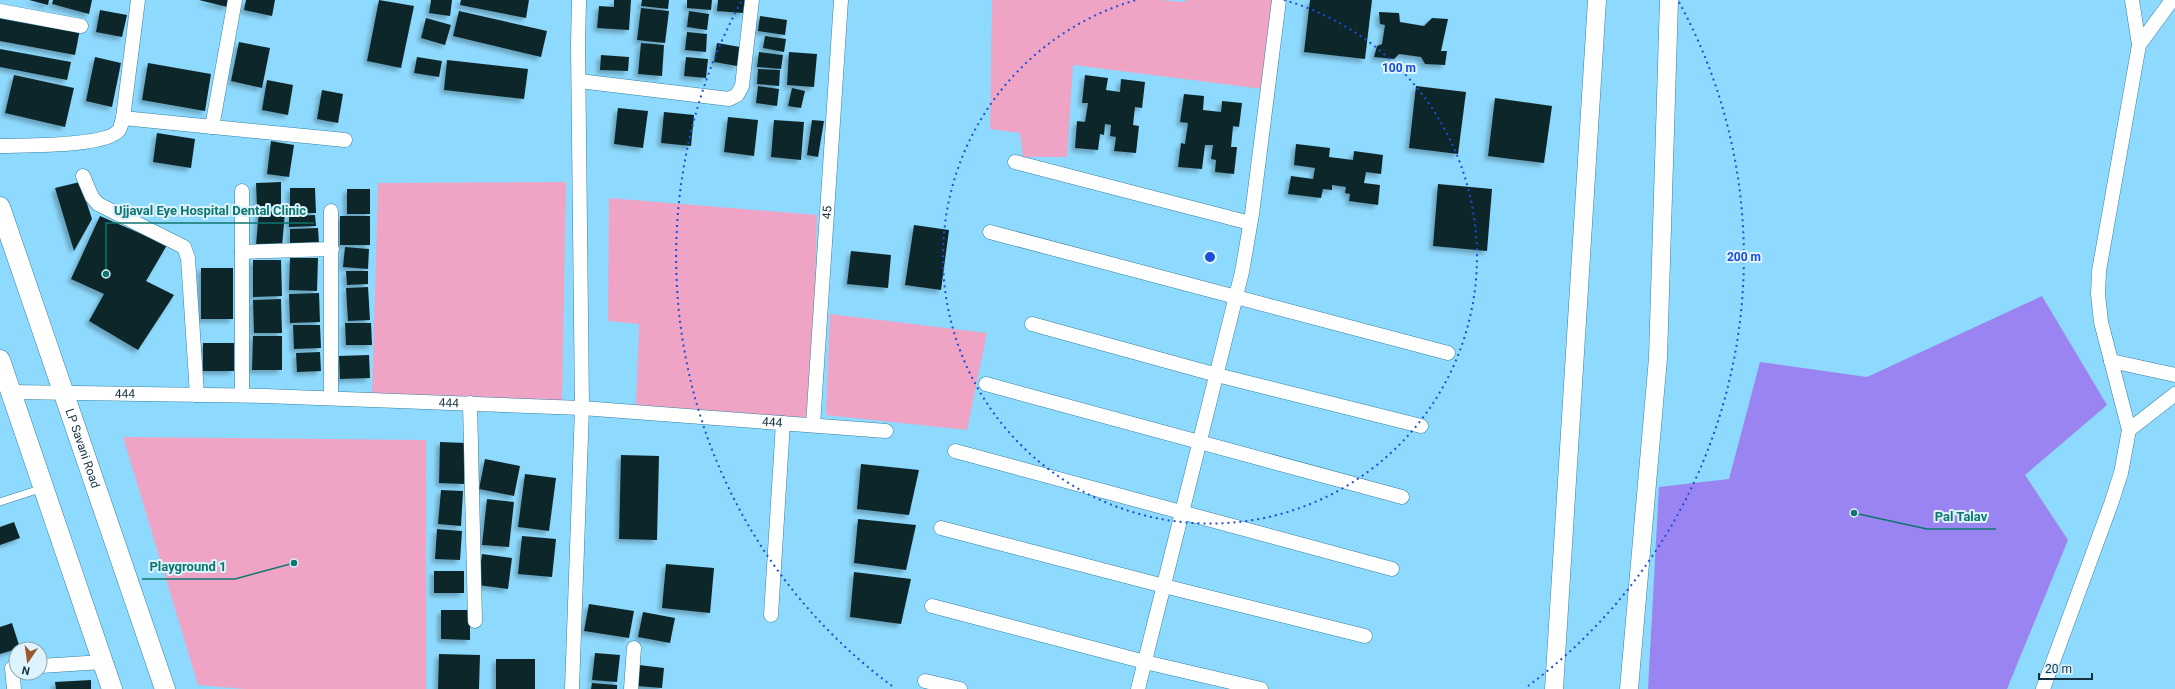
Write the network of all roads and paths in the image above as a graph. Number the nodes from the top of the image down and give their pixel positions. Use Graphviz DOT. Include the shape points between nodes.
graph roads {
  1 [pos="138,0"];
  2 [pos="235,0"];
  3 [pos="579,0"];
  4 [pos="752,0"];
  5 [pos="841,0"];
  6 [pos="1279,0"];
  7 [pos="1597,0"];
  8 [pos="1669,0"];
  9 [pos="2132,0"];
  10 [pos="2172,0"];
  11 [pos="0,11"];
  12 [pos="81,26"];
  13 [pos="2139,45"];
  14 [pos="580,81"];
  15 [pos="123,118"];
  16 [pos="212,127"];
  17 [pos="344,140"];
  18 [pos="0,146"];
  19 [pos="1015,162"];
  20 [pos="83,176"];
  21 [pos="242,192"];
  22 [pos="0,207"];
  23 [pos="331,212"];
  24 [pos="1250,223"];
  25 [pos="990,232"];
  26 [pos="332,249"];
  27 [pos="242,252"];
  28 [pos="1236,296"];
  29 [pos="1032,324"];
  30 [pos="1448,353"];
  31 [pos="0,360"];
  32 [pos="2111,361"];
  33 [pos="1217,375"];
  34 [pos="2175,375"];
  35 [pos="986,384"];
  36 [pos="11,392"];
  37 [pos="64,392"];
  38 [pos="2175,394"];
  39 [pos="197,395"];
  40 [pos="242,395"];
  41 [pos="331,398"];
  42 [pos="470,403"];
  43 [pos="582,408"];
  44 [pos="783,423"];
  45 [pos="813,425"];
  46 [pos="1421,426"];
  47 [pos="2128,430"];
  48 [pos="886,431"];
  49 [pos="1200,442"];
  50 [pos="955,451"];
  51 [pos="43,488"];
  52 [pos="1402,497"];
  53 [pos="0,502"];
  54 [pos="1182,512"];
  55 [pos="941,528"];
  56 [pos="1392,569"];
  57 [pos="1164,586"];
  58 [pos="932,606"];
  59 [pos="771,615"];
  60 [pos="475,621"];
  61 [pos="1365,636"];
  62 [pos="634,648"];
  63 [pos="103,662"];
  64 [pos="1145,662"];
  65 [pos="48,665"];
  66 [pos="925,680"];
  67 [pos="112,689"];
  68 [pos="165,689"];
  69 [pos="572,689"];
  70 [pos="631,689"];
  71 [pos="960,689"];
  72 [pos="1138,689"];
  73 [pos="1261,689"];
  74 [pos="1554,689"];
  75 [pos="1629,689"];
  76 [pos="2043,689"];
  1 -- 15 [label="street"];
  2 -- 16 [label="street"];
  3 -- 14 [label="street"];
  4 -- 14 [label="street" via="742,86 737,95 728,99"];
  5 -- 45 [label="street, 45"];
  6 -- 24 [label="street"];
  7 -- 74 [label="street"];
  8 -- 75 [label="street" via="1658,358"];
  9 -- 13 [label="street"];
  10 -- 13 [label="street"];
  11 -- 12 [label="street"];
  13 -- 32 [label="street" via="2099,271 2101,322"];
  14 -- 43 [label="street"];
  15 -- 16 [label="street"];
  15 -- 18 [label="street" via="119,130 108,137 90,142"];
  16 -- 17 [label="street"];
  19 -- 24 [label="street"];
  20 -- 39 [label="street" via="92,198 98,204 184,246 188,258"];
  21 -- 27 [label="street"];
  22 -- 37 [label="main road, LP Savani Road"];
  23 -- 26 [label="street"];
  24 -- 28 [label="street"];
  25 -- 28 [label="street"];
  26 -- 27 [label="street"];
  26 -- 41 [label="street"];
  27 -- 40 [label="street"];
  28 -- 30 [label="street"];
  28 -- 33 [label="street"];
  29 -- 33 [label="street"];
  31 -- 36 [label="main road"];
  32 -- 34 [label="street"];
  32 -- 47 [label="street"];
  33 -- 46 [label="street"];
  33 -- 49 [label="street"];
  35 -- 49 [label="street"];
  36 -- 37 [label="street, 444"];
  36 -- 51 [label="main road"];
  37 -- 39 [label="street, 444"];
  37 -- 68 [label="main road, LP Savani Road"];
  38 -- 47 [label="street"];
  39 -- 40 [label="street, 444"];
  40 -- 41 [label="street, 444"];
  41 -- 42 [label="street, 444"];
  42 -- 43 [label="street, 444"];
  42 -- 60 [label="street"];
  43 -- 44 [label="street, 444"];
  43 -- 69 [label="street"];
  44 -- 45 [label="street, 444"];
  44 -- 59 [label="street"];
  45 -- 48 [label="street, 444"];
  47 -- 76 [label="street" via="2121,473 2111,504"];
  49 -- 52 [label="street"];
  49 -- 54 [label="street"];
  50 -- 54 [label="street"];
  51 -- 53 [label="lane"];
  51 -- 63 [label="main road"];
  54 -- 56 [label="street"];
  54 -- 57 [label="street"];
  55 -- 57 [label="street"];
  57 -- 61 [label="street"];
  57 -- 64 [label="street"];
  58 -- 64 [label="street"];
  62 -- 70 [label="street"];
  63 -- 65 [label="street"];
  63 -- 67 [label="main road"];
  64 -- 72 [label="street"];
  64 -- 73 [label="street"];
  66 -- 71 [label="street"];
}
